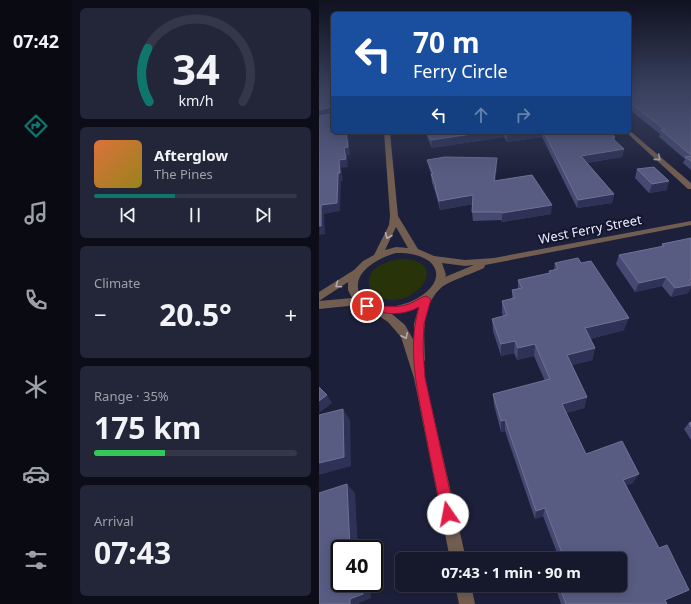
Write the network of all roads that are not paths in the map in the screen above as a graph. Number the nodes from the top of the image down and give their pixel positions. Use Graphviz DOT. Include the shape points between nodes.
graph roads {
  1 [pos="387,134"];
  2 [pos="631,134"];
  3 [pos="691,187"];
  4 [pos="394,216"];
  5 [pos="691,223"];
  6 [pos="414,250"];
  7 [pos="378,255"];
  8 [pos="434,259"];
  9 [pos="494,261"];
  10 [pos="357,272"];
  11 [pos="439,284"];
  12 [pos="319,297"];
  13 [pos="426,299"];
  14 [pos="359,301"];
  15 [pos="319,305"];
  16 [pos="377,310"];
  17 [pos="420,378"];
  18 [pos="457,552"];
  19 [pos="464,592"];
  20 [pos="467,604"];
  1 -- 4 [label="street"];
  2 -- 3 [label="street, one-way"];
  4 -- 6 [label="street"];
  4 -- 7 [label="street, one-way" via="393,225"];
  5 -- 9 [label="street, West Ferry Street"];
  6 -- 7 [label="street" via="396,250"];
  6 -- 8 [label="street"];
  7 -- 10 [label="street"];
  8 -- 9 [label="street, West Ferry Street" via="465,263"];
  8 -- 11 [label="street" via="441,272"];
  9 -- 11 [label="street, West Ferry Street"];
  10 -- 12 [label="street, one-way"];
  10 -- 14 [label="street" via="353,289"];
  11 -- 13 [label="street"];
  13 -- 16 [label="street" via="407,308"];
  13 -- 17 [label="street" via="419,324"];
  14 -- 15 [label="street"];
  14 -- 16 [label="street"];
  16 -- 17 [label="street, one-way" via="401,329 412,351"];
  17 -- 18 [label="street"];
  19 -- 20 [label="street"];
}
